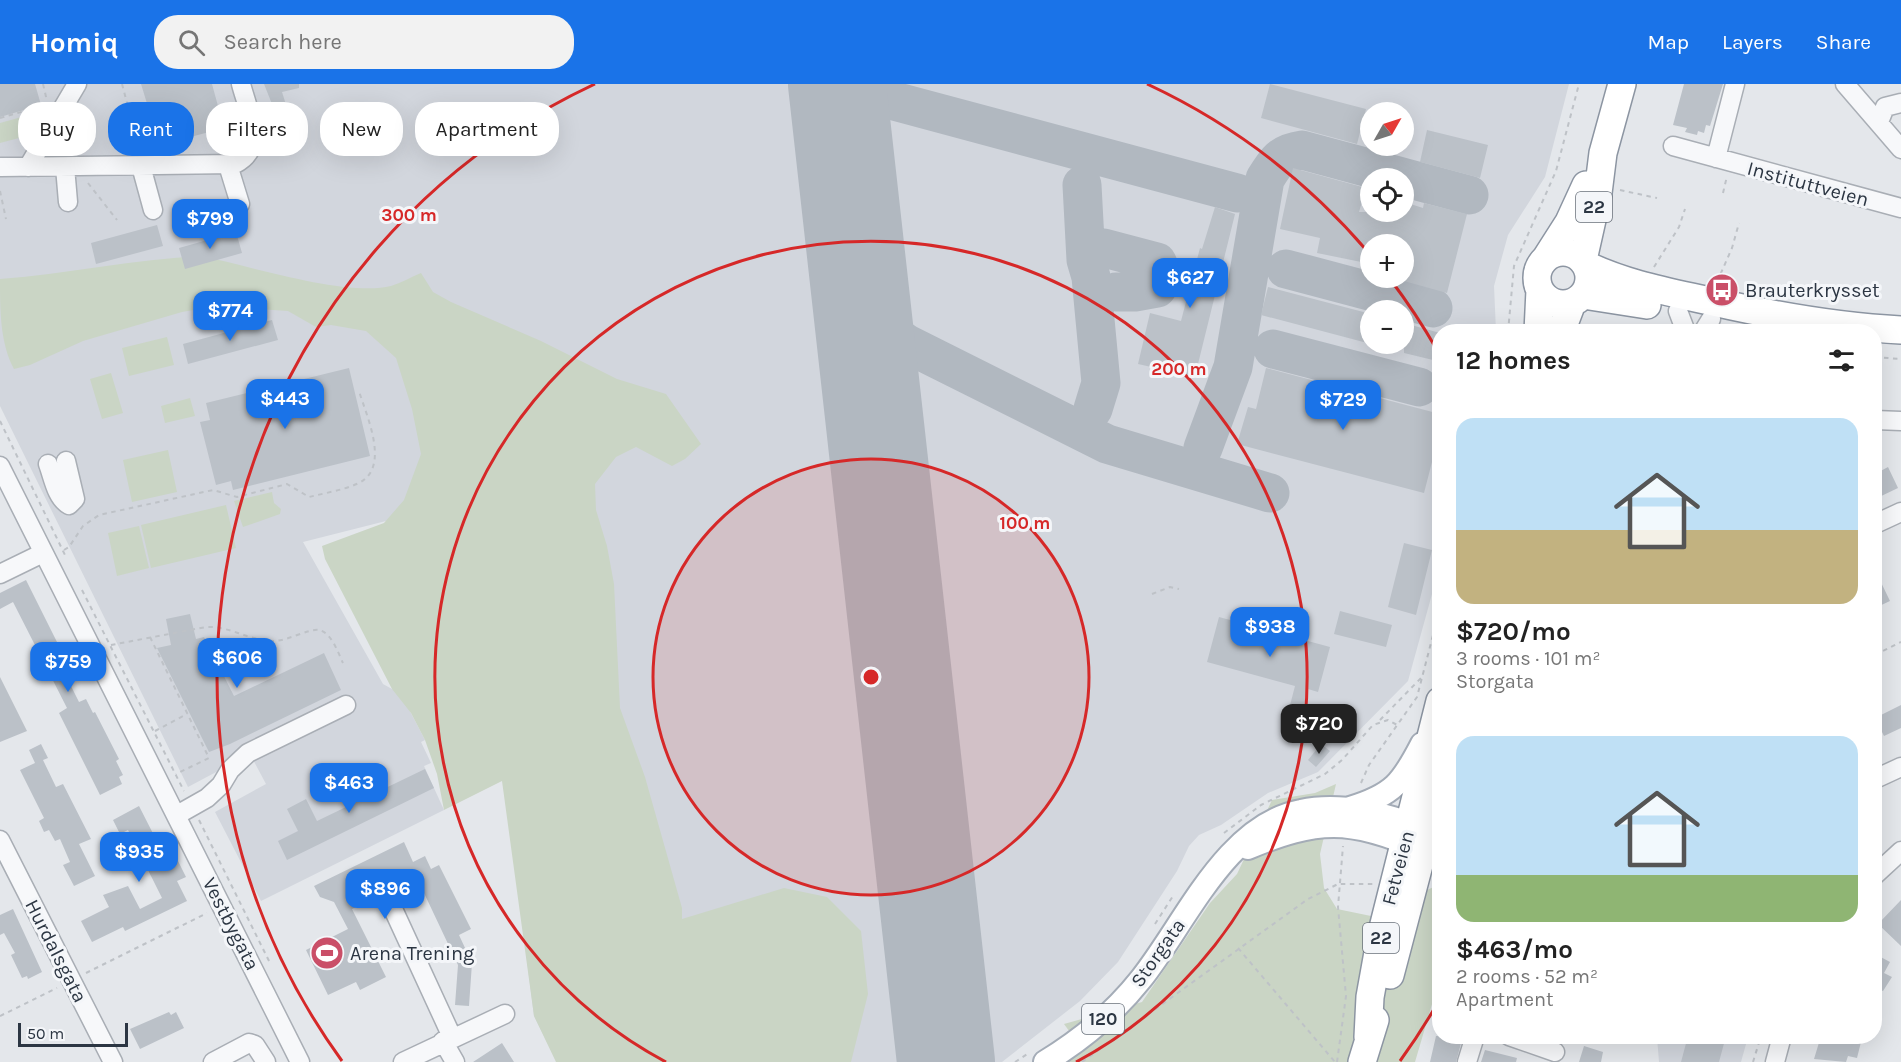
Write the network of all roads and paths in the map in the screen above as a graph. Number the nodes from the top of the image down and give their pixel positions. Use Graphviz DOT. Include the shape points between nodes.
graph roads {
  1 [pos="77,84"];
  2 [pos="122,84"];
  3 [pos="241,84"];
  4 [pos="1579,84"];
  5 [pos="1622,84"];
  6 [pos="1735,84"];
  7 [pos="1845,84"];
  8 [pos="1901,103"];
  9 [pos="18,113"];
  10 [pos="0,118"];
  11 [pos="1879,122"];
  12 [pos="1673,146"];
  13 [pos="1901,149"];
  14 [pos="1603,153"];
  15 [pos="1716,158"];
  16 [pos="228,165"];
  17 [pos="142,166"];
  18 [pos="0,167"];
  19 [pos="28,167"];
  20 [pos="70,167"];
  21 [pos="1614,187"];
  22 [pos="0,191"];
  23 [pos="1657,198"];
  24 [pos="68,202"];
  25 [pos="240,204"];
  26 [pos="1901,208"];
  27 [pos="1684,209"];
  28 [pos="153,210"];
  29 [pos="6,219"];
  30 [pos="117,220"];
  31 [pos="1739,223"];
  32 [pos="1546,258"];
  33 [pos="1585,263"];
  34 [pos="1651,270"];
  35 [pos="1716,286"];
  36 [pos="1540,290"];
  37 [pos="1577,299"];
  38 [pos="1682,321"];
  39 [pos="1509,324"];
  40 [pos="1538,324"];
  41 [pos="1565,324"];
  42 [pos="1701,324"];
  43 [pos="1838,324"];
  44 [pos="1882,328"];
  45 [pos="1901,330"];
  46 [pos="1882,342"];
  47 [pos="1901,343"];
  48 [pos="1882,358"];
  49 [pos="1901,359"];
  50 [pos="359,391"];
  51 [pos="1882,420"];
  52 [pos="0,421"];
  53 [pos="1901,421"];
  54 [pos="0,466"];
  55 [pos="1901,512"];
  56 [pos="1882,521"];
  57 [pos="63,551"];
  58 [pos="43,552"];
  59 [pos="66,559"];
  60 [pos="0,574"];
  61 [pos="80,586"];
  62 [pos="1179,589"];
  63 [pos="1152,594"];
  64 [pos="150,637"];
  65 [pos="1432,638"];
  66 [pos="1901,642"];
  67 [pos="111,645"];
  68 [pos="1882,652"];
  69 [pos="343,663"];
  70 [pos="1422,676"];
  71 [pos="346,705"];
  72 [pos="187,714"];
  73 [pos="1378,722"];
  74 [pos="1432,722"];
  75 [pos="1399,726"];
  76 [pos="154,731"];
  77 [pos="1432,765"];
  78 [pos="1901,767"];
  79 [pos="176,775"];
  80 [pos="1882,776"];
  81 [pos="1359,789"];
  82 [pos="1348,809"];
  83 [pos="184,811"];
  84 [pos="1432,812"];
  85 [pos="1424,838"];
  86 [pos="0,840"];
  87 [pos="1343,846"];
  88 [pos="1225,847"];
  89 [pos="1901,850"];
  90 [pos="1882,868"];
  91 [pos="1338,884"];
  92 [pos="1378,884"];
  93 [pos="1174,895"];
  94 [pos="388,898"];
  95 [pos="222,905"];
  96 [pos="1152,928"];
  97 [pos="1238,948"];
  98 [pos="273,970"];
  99 [pos="71,980"];
  100 [pos="505,1014"];
  101 [pos="0,1016"];
  102 [pos="448,1039"];
  103 [pos="1473,1044"];
  104 [pos="1535,1044"];
  105 [pos="1759,1044"];
  106 [pos="1780,1044"];
  107 [pos="1365,1049"];
  108 [pos="1555,1050"];
  109 [pos="1040,1055"];
  110 [pos="113,1062"];
  111 [pos="213,1062"];
  112 [pos="266,1062"];
  113 [pos="300,1062"];
  114 [pos="403,1062"];
  115 [pos="455,1062"];
  116 [pos="1015,1062"];
  117 [pos="1082,1062"];
  118 [pos="1336,1062"];
  119 [pos="1467,1062"];
  120 [pos="1753,1062"];
  121 [pos="1775,1062"];
  1 -- 19 [label="street"];
  2 -- 17 [label="path"];
  3 -- 16 [label="street" via="254,137 248,155"];
  4 -- 39 [label="path" via="1556,171 1514,266"];
  5 -- 14 [label="highway, 22"];
  6 -- 15 [label="street"];
  7 -- 11 [label="street"];
  8 -- 11 [label="street" via="1885,107"];
  9 -- 10 [label="path"];
  11 -- 13 [label="street"];
  12 -- 15 [label="street, Instituttveien"];
  14 -- 32 [label="highway, 22" via="1569,222"];
  14 -- 33 [label="highway, 22"];
  15 -- 26 [label="street, Instituttveien"];
  16 -- 17 [label="street"];
  16 -- 25 [label="street"];
  17 -- 20 [label="street"];
  17 -- 28 [label="street"];
  18 -- 19 [label="street"];
  19 -- 20 [label="street"];
  20 -- 24 [label="street"];
  20 -- 30 [label="path"];
  21 -- 23 [label="path"];
  22 -- 29 [label="path"];
  27 -- 34 [label="path" via="1679,228"];
  31 -- 35 [label="path"];
  32 -- 33 [label="highway" via="1565,252"];
  32 -- 36 [label="highway, 22" via="1539,269"];
  33 -- 37 [label="highway, 22" via="1589,284"];
  33 -- 43 [label="highway" via="1629,283 1747,310"];
  36 -- 37 [label="highway" via="1557,303"];
  36 -- 40 [label="highway, 22"];
  37 -- 38 [label="highway" via="1624,299"];
  37 -- 41 [label="highway, 22"];
  38 -- 42 [label="highway"];
  44 -- 45 [label="highway"];
  46 -- 47 [label="highway"];
  48 -- 49 [label="path"];
  50 -- 57 [label="path" via="376,459 368,476 360,482 309,497 287,484 237,497 213,490 99,515 82,525"];
  51 -- 53 [label="street"];
  52 -- 57 [label="path"];
  54 -- 58 [label="street, Vestbygata"];
  55 -- 56 [label="street"];
  57 -- 59 [label="path"];
  58 -- 60 [label="street"];
  58 -- 83 [label="street, Vestbygata"];
  61 -- 67 [label="path"];
  62 -- 63 [label="path" via="1170,587"];
  64 -- 67 [label="path"];
  64 -- 69 [label="path" via="222,626 248,637 273,641 317,629 326,633"];
  64 -- 72 [label="path"];
  65 -- 70 [label="path"];
  66 -- 68 [label="path"];
  67 -- 76 [label="path"];
  70 -- 73 [label="path"];
  70 -- 75 [label="path" via="1416,697"];
  71 -- 83 [label="street" via="248,753 221,785"];
  72 -- 76 [label="path"];
  72 -- 79 [label="path" via="209,758"];
  73 -- 75 [label="path" via="1388,720"];
  73 -- 88 [label="path" via="1331,770 1245,814"];
  74 -- 82 [label="main road" via="1402,782 1379,799"];
  75 -- 81 [label="path" via="1369,765"];
  76 -- 79 [label="path"];
  77 -- 85 [label="highway, Fetveien / 22"];
  78 -- 80 [label="street"];
  79 -- 83 [label="path"];
  82 -- 85 [label="main road, Storgata / 120"];
  82 -- 88 [label="main road, Storgata / 120" via="1284,815"];
  83 -- 95 [label="street, Vestbygata"];
  83 -- 98 [label="path"];
  84 -- 85 [label="highway, Fetveien / 22"];
  85 -- 88 [label="main road, Storgata / 120" via="1319,826"];
  85 -- 107 [label="highway, Fetveien / 22" via="1377,955"];
  86 -- 99 [label="street, Hurdalsgata"];
  87 -- 91 [label="path"];
  88 -- 109 [label="main road, Storgata / 120" via="1196,897 1124,1000 1088,1032"];
  89 -- 90 [label="street"];
  91 -- 92 [label="path"];
  91 -- 97 [label="path" via="1308,899"];
  91 -- 118 [label="path" via="1346,996"];
  93 -- 96 [label="path"];
  94 -- 102 [label="street"];
  95 -- 99 [label="path"];
  95 -- 113 [label="street, Vestbygata"];
  97 -- 117 [label="path"];
  97 -- 118 [label="path"];
  99 -- 101 [label="path"];
  99 -- 110 [label="street, Hurdalsgata"];
  100 -- 102 [label="street"];
  102 -- 114 [label="street"];
  102 -- 115 [label="street"];
  103 -- 119 [label="street"];
  104 -- 108 [label="street"];
  105 -- 120 [label="path"];
  106 -- 121 [label="street"];
  109 -- 116 [label="path"];
  111 -- 112 [label="street" via="249,1043 255,1045"];
}
